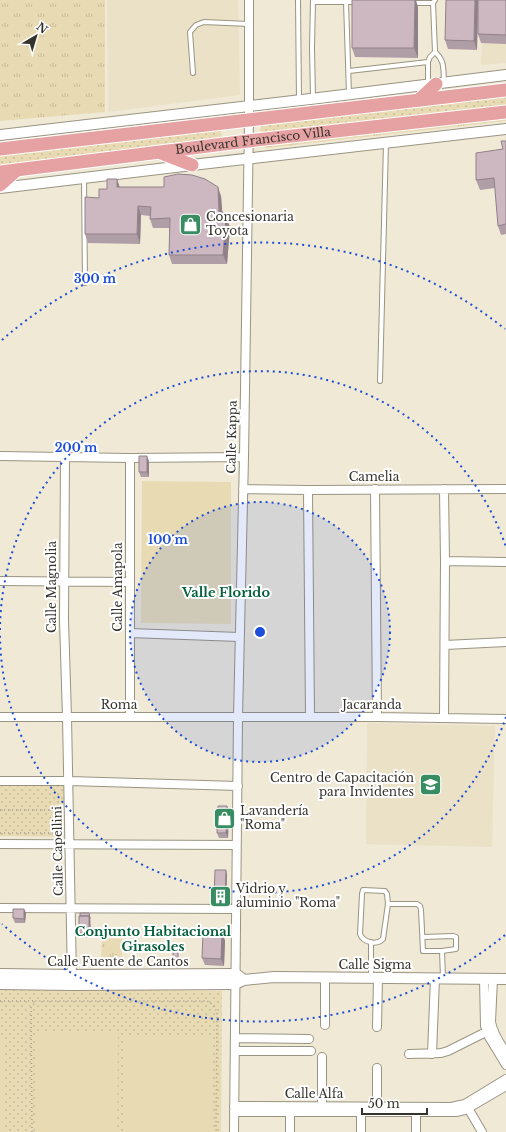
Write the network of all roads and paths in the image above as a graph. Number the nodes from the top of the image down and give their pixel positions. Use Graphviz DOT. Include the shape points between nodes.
graph roads {
  1 [pos="249,0"];
  2 [pos="298,0"];
  3 [pos="313,1"];
  4 [pos="434,1"];
  5 [pos="346,2"];
  6 [pos="362,2"];
  7 [pos="408,3"];
  8 [pos="249,24"];
  9 [pos="435,52"];
  10 [pos="428,62"];
  11 [pos="348,71"];
  12 [pos="193,73"];
  13 [pos="506,75"];
  14 [pos="436,84"];
  15 [pos="506,90"];
  16 [pos="349,94"];
  17 [pos="313,99"];
  18 [pos="299,100"];
  19 [pos="419,100"];
  20 [pos="249,106"];
  21 [pos="506,112"];
  22 [pos="249,120"];
  23 [pos="506,129"];
  24 [pos="0,135"];
  25 [pos="248,141"];
  26 [pos="386,143"];
  27 [pos="0,149"];
  28 [pos="160,152"];
  29 [pos="248,158"];
  30 [pos="192,164"];
  31 [pos="17,170"];
  32 [pos="0,172"];
  33 [pos="84,178"];
  34 [pos="0,186"];
  35 [pos="85,283"];
  36 [pos="380,381"];
  37 [pos="0,456"];
  38 [pos="65,457"];
  39 [pos="244,457"];
  40 [pos="130,458"];
  41 [pos="243,489"];
  42 [pos="375,489"];
  43 [pos="444,489"];
  44 [pos="506,489"];
  45 [pos="308,490"];
  46 [pos="445,561"];
  47 [pos="506,562"];
  48 [pos="0,581"];
  49 [pos="64,581"];
  50 [pos="130,582"];
  51 [pos="130,633"];
  52 [pos="239,637"];
  53 [pos="506,642"];
  54 [pos="445,645"];
  55 [pos="0,717"];
  56 [pos="67,717"];
  57 [pos="130,717"];
  58 [pos="238,717"];
  59 [pos="310,717"];
  60 [pos="377,717"];
  61 [pos="444,718"];
  62 [pos="506,719"];
  63 [pos="0,781"];
  64 [pos="69,781"];
  65 [pos="238,786"];
  66 [pos="0,810"];
  67 [pos="62,810"];
  68 [pos="0,833"];
  69 [pos="62,833"];
  70 [pos="0,844"];
  71 [pos="70,845"];
  72 [pos="236,845"];
  73 [pos="388,904"];
  74 [pos="0,908"];
  75 [pos="71,908"];
  76 [pos="236,909"];
  77 [pos="423,937"];
  78 [pos="371,942"];
  79 [pos="442,951"];
  80 [pos="0,974"];
  81 [pos="325,978"];
  82 [pos="374,978"];
  83 [pos="439,978"];
  84 [pos="238,979"];
  85 [pos="488,979"];
  86 [pos="506,979"];
  87 [pos="72,980"];
  88 [pos="0,984"];
  89 [pos="0,1001"];
  90 [pos="36,1001"];
  91 [pos="325,1025"];
  92 [pos="377,1027"];
  93 [pos="486,1032"];
  94 [pos="235,1038"];
  95 [pos="310,1039"];
  96 [pos="235,1051"];
  97 [pos="311,1051"];
  98 [pos="506,1053"];
  99 [pos="409,1054"];
  100 [pos="432,1054"];
  101 [pos="322,1057"];
  102 [pos="506,1065"];
  103 [pos="377,1068"];
  104 [pos="506,1079"];
  105 [pos="506,1086"];
  106 [pos="322,1106"];
  107 [pos="377,1106"];
  108 [pos="468,1108"];
  109 [pos="234,1109"];
  110 [pos="342,1109"];
  111 [pos="290,1112"];
  112 [pos="361,1112"];
  113 [pos="416,1112"];
  114 [pos="32,1132"];
  115 [pos="216,1132"];
  116 [pos="234,1132"];
  117 [pos="290,1132"];
  118 [pos="362,1132"];
  119 [pos="416,1132"];
  120 [pos="482,1132"];
  1 -- 8 [label="street, Calle Kappa"];
  2 -- 18 [label="lane"];
  3 -- 5 [label="lane"];
  3 -- 17 [label="lane"];
  4 -- 7 [label="lane"];
  4 -- 9 [label="lane"];
  5 -- 6 [label="lane"];
  5 -- 11 [label="lane"];
  8 -- 12 [label="lane" via="204,22 196,25 190,32"];
  8 -- 20 [label="street, Calle Kappa"];
  9 -- 10 [label="lane"];
  9 -- 14 [label="lane" via="441,57 442,62"];
  10 -- 11 [label="lane"];
  10 -- 14 [label="lane"];
  11 -- 16 [label="lane"];
  13 -- 14 [label="street"];
  14 -- 16 [label="street"];
  14 -- 19 [label="main road"];
  15 -- 19 [label="main road, Boulevard Francisco Villa"];
  16 -- 17 [label="street"];
  17 -- 18 [label="street"];
  18 -- 20 [label="street"];
  19 -- 22 [label="main road, Boulevard Francisco Villa"];
  20 -- 22 [label="street, Calle Kappa"];
  20 -- 24 [label="street"];
  21 -- 25 [label="main road, Boulevard Francisco Villa"];
  22 -- 25 [label="street, Calle Kappa"];
  22 -- 27 [label="main road, Boulevard Francisco Villa"];
  23 -- 26 [label="street"];
  25 -- 28 [label="main road, Boulevard Francisco Villa"];
  25 -- 29 [label="street, Calle Kappa"];
  26 -- 29 [label="street"];
  26 -- 36 [label="lane"];
  28 -- 30 [label="main road"];
  28 -- 31 [label="main road, Boulevard Francisco Villa"];
  29 -- 30 [label="street"];
  29 -- 39 [label="street, Calle Kappa"];
  30 -- 33 [label="street"];
  31 -- 32 [label="main road, Boulevard Francisco Villa"];
  31 -- 34 [label="main road"];
  33 -- 34 [label="street"];
  33 -- 35 [label="lane"];
  37 -- 38 [label="street"];
  38 -- 40 [label="street"];
  38 -- 49 [label="street, Calle Magnolia"];
  39 -- 40 [label="street"];
  39 -- 41 [label="street, Calle Kappa"];
  40 -- 50 [label="street, Calle Amapola"];
  41 -- 45 [label="street, Camelia"];
  41 -- 52 [label="street, Calle Kappa"];
  42 -- 43 [label="street, Camelia"];
  42 -- 45 [label="street, Camelia"];
  42 -- 60 [label="street"];
  43 -- 44 [label="street, Camelia"];
  43 -- 46 [label="street"];
  45 -- 59 [label="street"];
  46 -- 47 [label="street"];
  46 -- 54 [label="street"];
  48 -- 49 [label="street"];
  49 -- 50 [label="street"];
  49 -- 56 [label="street, Calle Magnolia"];
  50 -- 51 [label="street, Calle Amapola"];
  51 -- 52 [label="street"];
  51 -- 57 [label="street, Calle Amapola"];
  52 -- 58 [label="street, Calle Kappa"];
  53 -- 54 [label="street"];
  54 -- 61 [label="street"];
  55 -- 56 [label="street, Roma"];
  56 -- 57 [label="street, Roma"];
  56 -- 64 [label="street, Calle Capellini"];
  57 -- 58 [label="street, Roma"];
  58 -- 59 [label="street, Jacaranda"];
  58 -- 65 [label="street, Calle Kappa"];
  59 -- 60 [label="street, Jacaranda"];
  60 -- 61 [label="street, Jacaranda"];
  61 -- 62 [label="street, Jacaranda"];
  63 -- 64 [label="street"];
  64 -- 65 [label="street"];
  64 -- 71 [label="street, Calle Capellini"];
  65 -- 72 [label="street, Calle Kappa"];
  66 -- 67 [label="path"];
  68 -- 69 [label="path"];
  70 -- 71 [label="street"];
  71 -- 72 [label="street"];
  71 -- 75 [label="street, Calle Capellini"];
  72 -- 76 [label="street, Calle Kappa"];
  73 -- 77 [label="lane" via="420,906"];
  73 -- 78 [label="lane" via="383,939 376,944"];
  73 -- 78 [label="lane" via="385,891 362,891 360,934 361,938"];
  74 -- 75 [label="street"];
  75 -- 76 [label="street"];
  75 -- 87 [label="street, Calle Capellini"];
  76 -- 84 [label="street, Calle Kappa"];
  77 -- 79 [label="lane" via="423,951"];
  77 -- 79 [label="lane" via="456,937 456,949"];
  78 -- 82 [label="lane"];
  79 -- 83 [label="lane"];
  80 -- 87 [label="street, Calle Fuente de Cantos"];
  81 -- 82 [label="street, Calle Sigma"];
  81 -- 84 [label="street, Calle Sigma"];
  81 -- 91 [label="street"];
  82 -- 83 [label="street, Calle Sigma"];
  82 -- 92 [label="street"];
  83 -- 85 [label="street, Calle Sigma"];
  83 -- 100 [label="street"];
  84 -- 87 [label="street, Calle Fuente de Cantos"];
  84 -- 94 [label="street"];
  85 -- 86 [label="street, Calle Sigma"];
  85 -- 93 [label="street" via="484,1020"];
  85 -- 98 [label="street" via="492,1027"];
  87 -- 88 [label="street, Calle Fuente de Cantos"];
  89 -- 90 [label="path"];
  90 -- 114 [label="path" via="31,1008"];
  90 -- 115 [label="path" via="207,1001 212,1004 217,1013"];
  93 -- 100 [label="street" via="448,1051"];
  93 -- 102 [label="street"];
  94 -- 95 [label="street"];
  94 -- 96 [label="street"];
  96 -- 97 [label="street"];
  96 -- 109 [label="street"];
  99 -- 100 [label="street"];
  101 -- 106 [label="street"];
  103 -- 107 [label="street"];
  104 -- 107 [label="street, Calle Alfa" via="460,1106"];
  105 -- 108 [label="street, Calle Alfa"];
  106 -- 109 [label="street, Calle Alfa"];
  106 -- 110 [label="street, Calle Alfa"];
  107 -- 110 [label="street, Calle Alfa"];
  108 -- 113 [label="street, Calle Alfa" via="461,1112"];
  108 -- 120 [label="street"];
  109 -- 111 [label="street, Calle Alfa"];
  109 -- 116 [label="street"];
  110 -- 111 [label="street, Calle Alfa"];
  110 -- 112 [label="street, Calle Alfa"];
  111 -- 117 [label="street"];
  112 -- 113 [label="street, Calle Alfa"];
  112 -- 118 [label="street"];
  113 -- 119 [label="street"];
}
